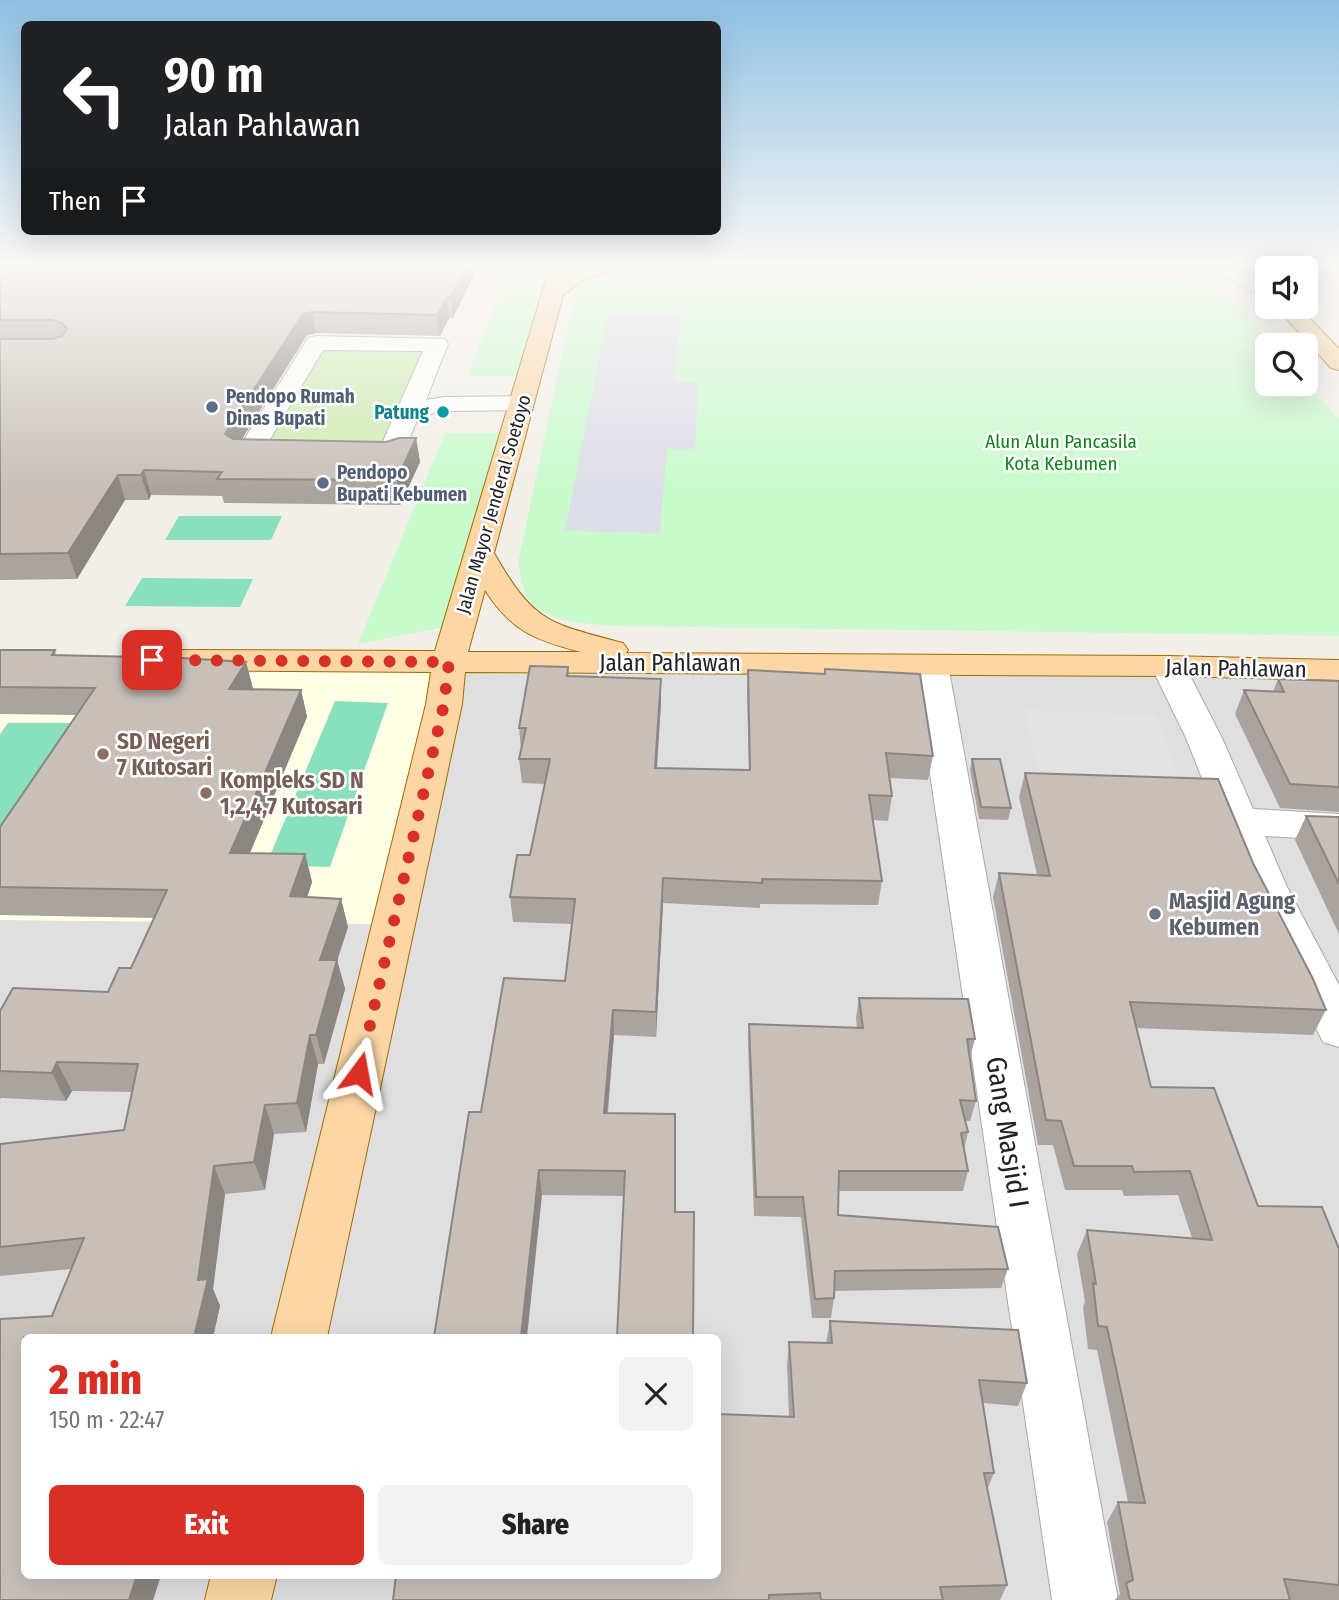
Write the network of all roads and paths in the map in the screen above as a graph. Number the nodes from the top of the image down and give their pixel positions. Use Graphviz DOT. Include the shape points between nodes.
graph roads {
  1 [pos="539,341"];
  2 [pos="1318,341"];
  3 [pos="1339,363"];
  4 [pos="412,410"];
  5 [pos="519,412"];
  6 [pos="479,553"];
  7 [pos="460,624"];
  8 [pos="127,660"];
  9 [pos="363,661"];
  10 [pos="657,663"];
  11 [pos="931,665"];
  12 [pos="1168,666"];
  13 [pos="1339,670"];
  14 [pos="447,683"];
  15 [pos="1239,821"];
  16 [pos="1339,827"];
  17 [pos="1339,1029"];
  18 [pos="300,1334"];
  19 [pos="243,1579"];
  20 [pos="238,1600"];
  21 [pos="1085,1600"];
  1 -- 5 [label="main road, Jalan Mayor Jenderal Soetoyo"];
  2 -- 3 [label="main road"];
  4 -- 4 [label="street" via="390,456 248,454 316,343 437,344"];
  4 -- 5 [label="street" via="441,419"];
  5 -- 6 [label="main road, Jalan Mayor Jenderal Soetoyo"];
  6 -- 7 [label="main road, Jalan Mayor Jenderal Soetoyo"];
  6 -- 10 [label="main road" via="502,592 527,621 568,638"];
  7 -- 9 [label="main road"];
  7 -- 14 [label="main road, Jalan Mayor Jenderal Soetoyo"];
  8 -- 9 [label="main road"];
  9 -- 14 [label="main road"];
  10 -- 11 [label="main road, Jalan Pahlawan"];
  10 -- 14 [label="main road, Jalan Pahlawan" via="526,662"];
  11 -- 12 [label="main road, Jalan Pahlawan"];
  11 -- 21 [label="street, Gang Masjid I"];
  12 -- 13 [label="main road, Jalan Pahlawan"];
  12 -- 15 [label="street"];
  14 -- 18 [label="main road, Jalan Mayor Jenderal Soetoyo"];
  15 -- 16 [label="street"];
  15 -- 17 [label="street" via="1266,887"];
  19 -- 20 [label="main road"];
}
